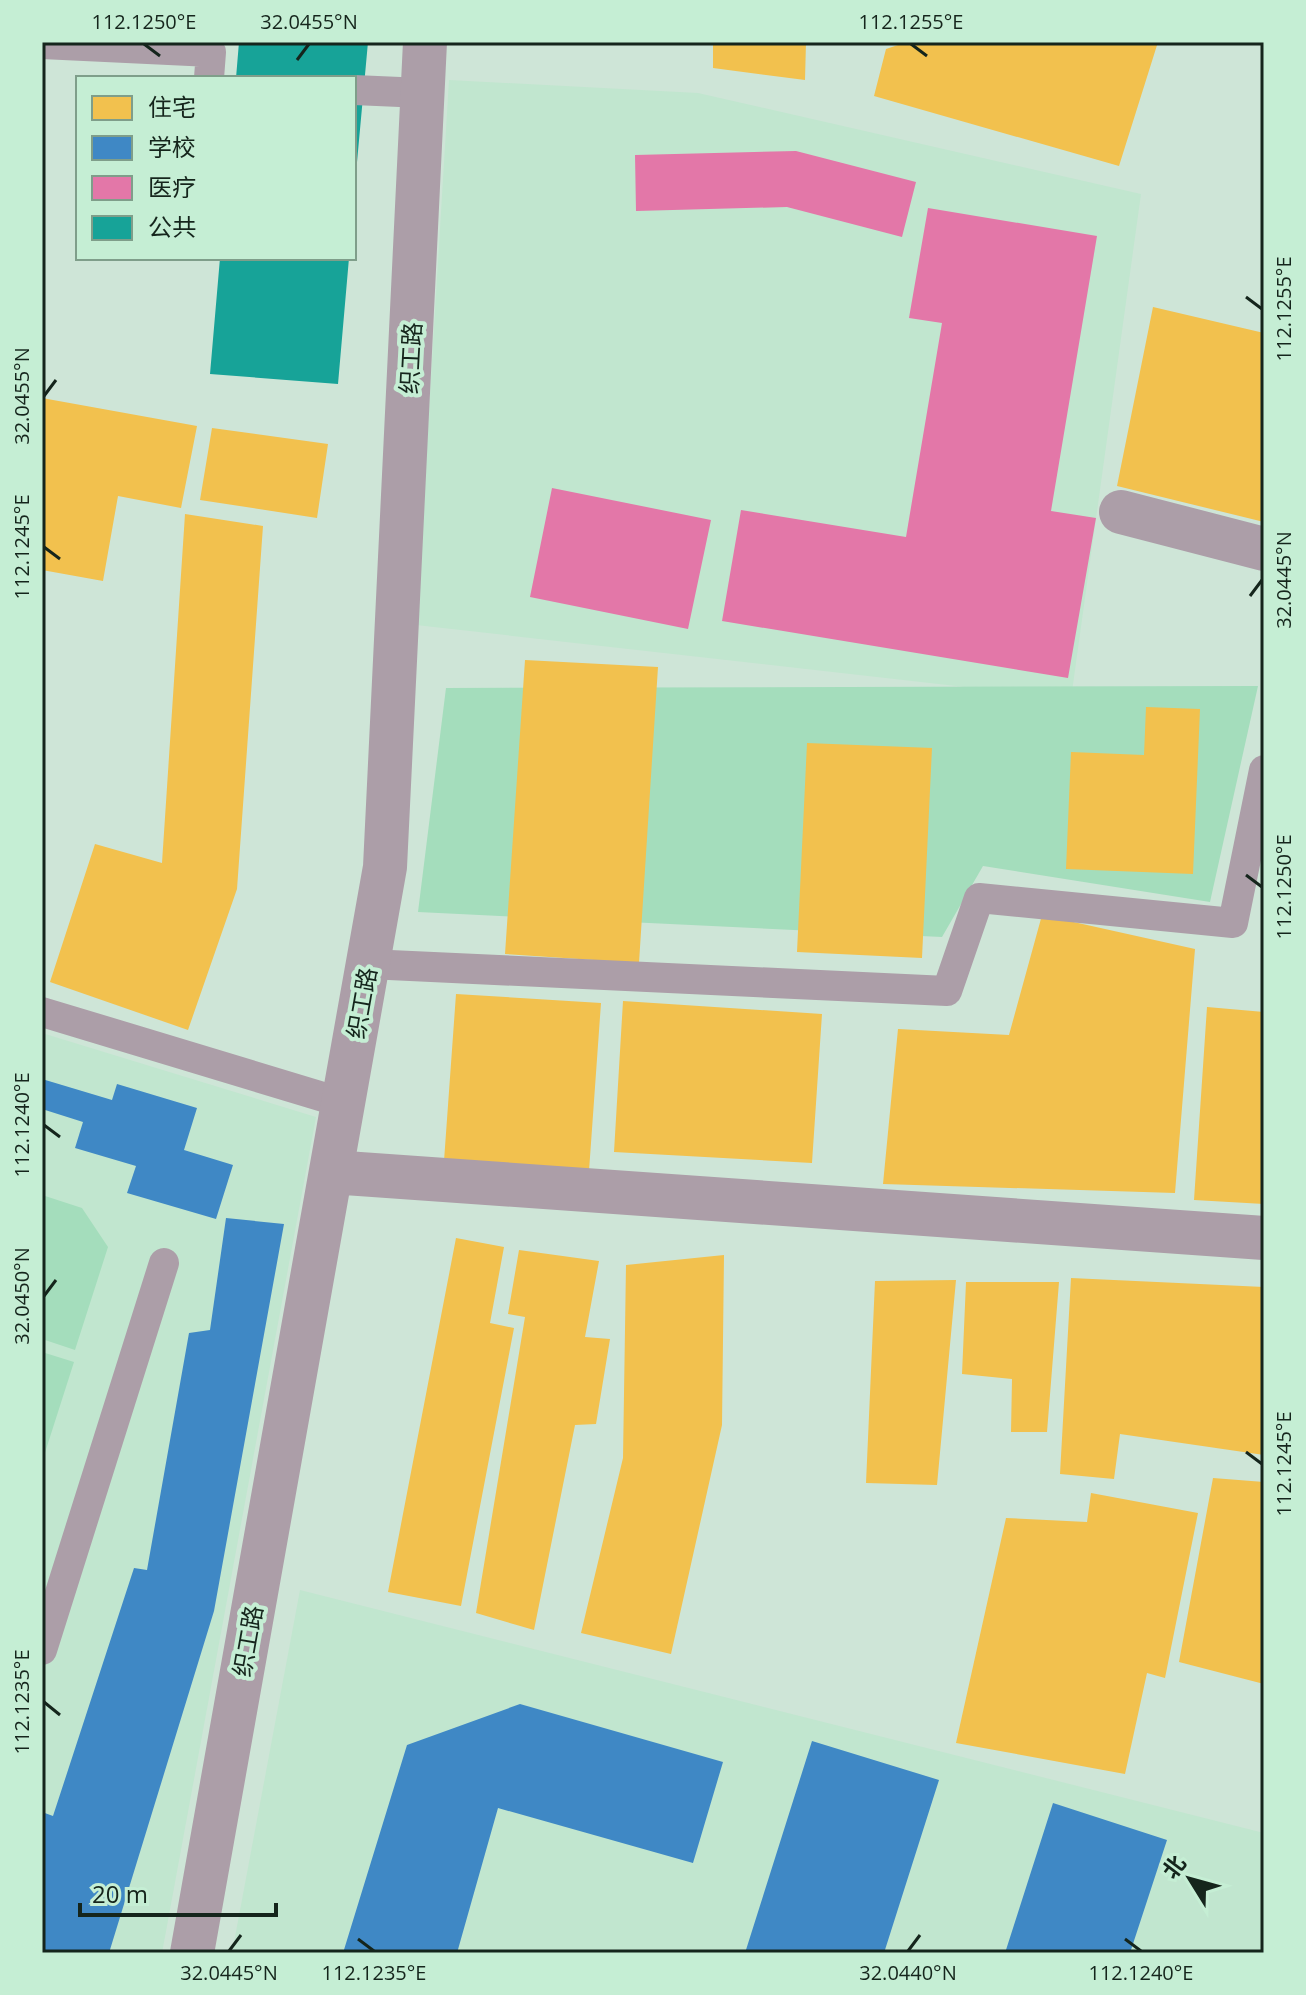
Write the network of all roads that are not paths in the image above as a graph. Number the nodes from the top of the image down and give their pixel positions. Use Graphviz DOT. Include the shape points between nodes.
graph roads {
  1 [pos="425,42"];
  2 [pos="42,44"];
  3 [pos="209,76"];
  4 [pos="356,90"];
  5 [pos="423,93"];
  6 [pos="1121,512"];
  7 [pos="1264,549"];
  8 [pos="1264,770"];
  9 [pos="368,964"];
  10 [pos="42,1012"];
  11 [pos="343,1103"];
  12 [pos="331,1172"];
  13 [pos="1264,1238"];
  14 [pos="164,1263"];
  15 [pos="42,1650"];
  16 [pos="192,1953"];
  1 -- 5 [label="street, 织工路"];
  2 -- 3 [label="lane" via="211,52"];
  4 -- 5 [label="lane"];
  5 -- 9 [label="street, 织工路" via="385,867"];
  6 -- 7 [label="street"];
  8 -- 9 [label="lane" via="1233,923 979,898 947,991"];
  9 -- 11 [label="street, 织工路"];
  10 -- 11 [label="lane"];
  11 -- 12 [label="street, 织工路"];
  12 -- 13 [label="street"];
  12 -- 16 [label="street, 织工路"];
  14 -- 15 [label="lane"];
}
